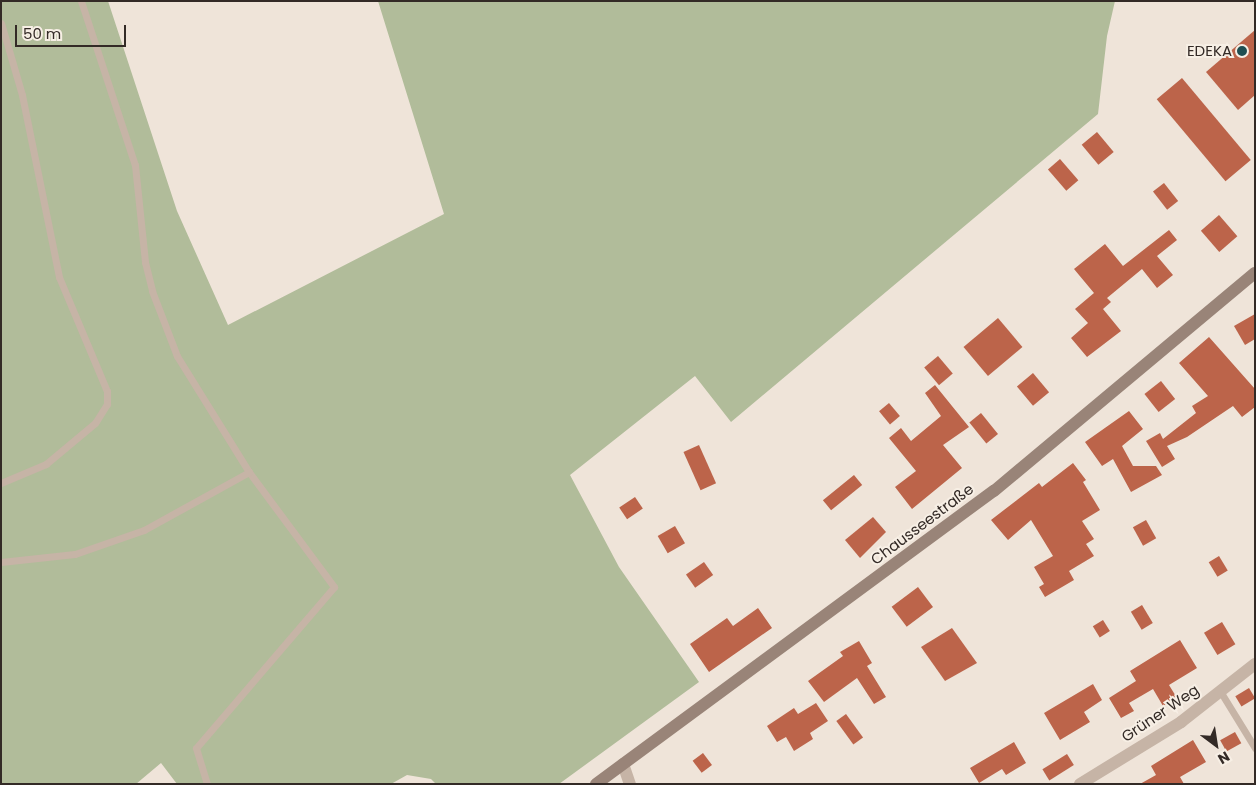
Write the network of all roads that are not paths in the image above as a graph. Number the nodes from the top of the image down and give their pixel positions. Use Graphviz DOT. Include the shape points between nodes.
graph roads {
  1 [pos="81,1"];
  2 [pos="1,23"];
  3 [pos="1255,273"];
  4 [pos="249,472"];
  5 [pos="1,483"];
  6 [pos="1,562"];
  7 [pos="1255,664"];
  8 [pos="1220,691"];
  9 [pos="1255,748"];
  10 [pos="623,764"];
  11 [pos="207,784"];
  12 [pos="596,784"];
  13 [pos="630,784"];
  14 [pos="1080,784"];
  1 -- 4 [label="lane" via="135,165 145,262 152,291 177,356"];
  2 -- 5 [label="lane" via="22,95 59,277 107,398 107,404 94,423 70,446 46,464"];
  3 -- 10 [label="main road, Chausseestraße" via="994,491"];
  4 -- 6 [label="lane" via="144,530 75,554"];
  4 -- 11 [label="lane" via="334,587 196,748"];
  7 -- 8 [label="street, Grüner Weg"];
  8 -- 9 [label="lane"];
  8 -- 14 [label="street, Grüner Weg" via="1181,722"];
  10 -- 12 [label="main road, Chausseestraße"];
  10 -- 13 [label="street"];
}
